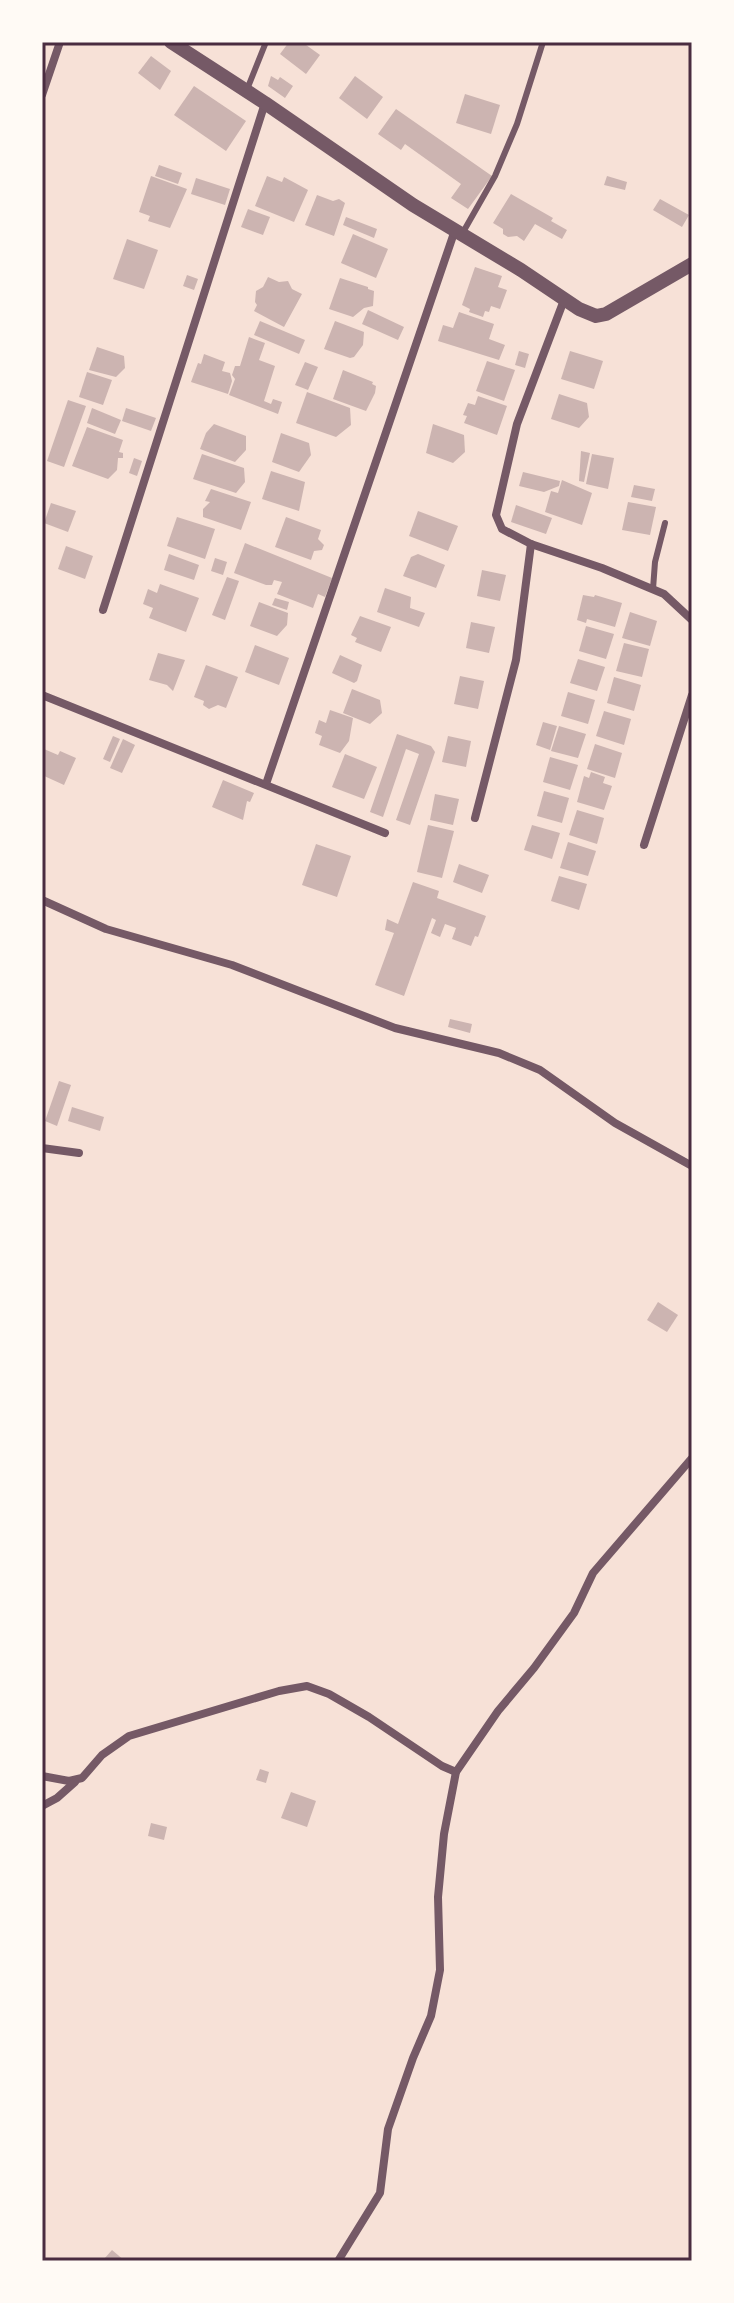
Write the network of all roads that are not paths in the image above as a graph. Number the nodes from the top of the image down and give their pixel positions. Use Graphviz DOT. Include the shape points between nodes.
graph roads {
  1 [pos="60,42"];
  2 [pos="171,42"];
  3 [pos="266,42"];
  4 [pos="543,42"];
  5 [pos="246,92"];
  6 [pos="42,95"];
  7 [pos="265,103"];
  8 [pos="459,232"];
  9 [pos="692,264"];
  10 [pos="564,300"];
  11 [pos="665,523"];
  12 [pos="531,544"];
  13 [pos="653,589"];
  14 [pos="103,610"];
  15 [pos="692,620"];
  16 [pos="42,695"];
  17 [pos="692,695"];
  18 [pos="266,784"];
  19 [pos="475,818"];
  20 [pos="385,833"];
  21 [pos="644,845"];
  22 [pos="42,900"];
  23 [pos="42,1148"];
  24 [pos="79,1153"];
  25 [pos="692,1166"];
  26 [pos="692,1458"];
  27 [pos="456,1772"];
  28 [pos="42,1776"];
  29 [pos="79,1779"];
  30 [pos="42,1806"];
  31 [pos="338,2261"];
  1 -- 6 [label="street"];
  2 -- 5 [label="street"];
  3 -- 5 [label="lane"];
  4 -- 8 [label="lane" via="505,154"];
  5 -- 7 [label="street"];
  7 -- 8 [label="street"];
  7 -- 14 [label="street"];
  8 -- 10 [label="street"];
  8 -- 18 [label="street"];
  9 -- 10 [label="street" via="606,314 596,316"];
  10 -- 12 [label="street" via="517,424 496,515 502,529"];
  11 -- 13 [label="lane"];
  12 -- 13 [label="street"];
  12 -- 19 [label="street" via="516,660"];
  13 -- 15 [label="street"];
  16 -- 18 [label="street"];
  17 -- 21 [label="street"];
  18 -- 20 [label="street"];
  22 -- 25 [label="street" via="106,929 232,965 395,1028 499,1053 540,1070 615,1123"];
  23 -- 24 [label="street"];
  26 -- 27 [label="street" via="593,1573 574,1613"];
  27 -- 29 [label="street" via="369,1717 307,1686 129,1736"];
  27 -- 31 [label="street" via="444,1834 438,1897 440,1970 431,2016 388,2129 380,2193"];
  28 -- 29 [label="street"];
  29 -- 30 [label="street"];
}
